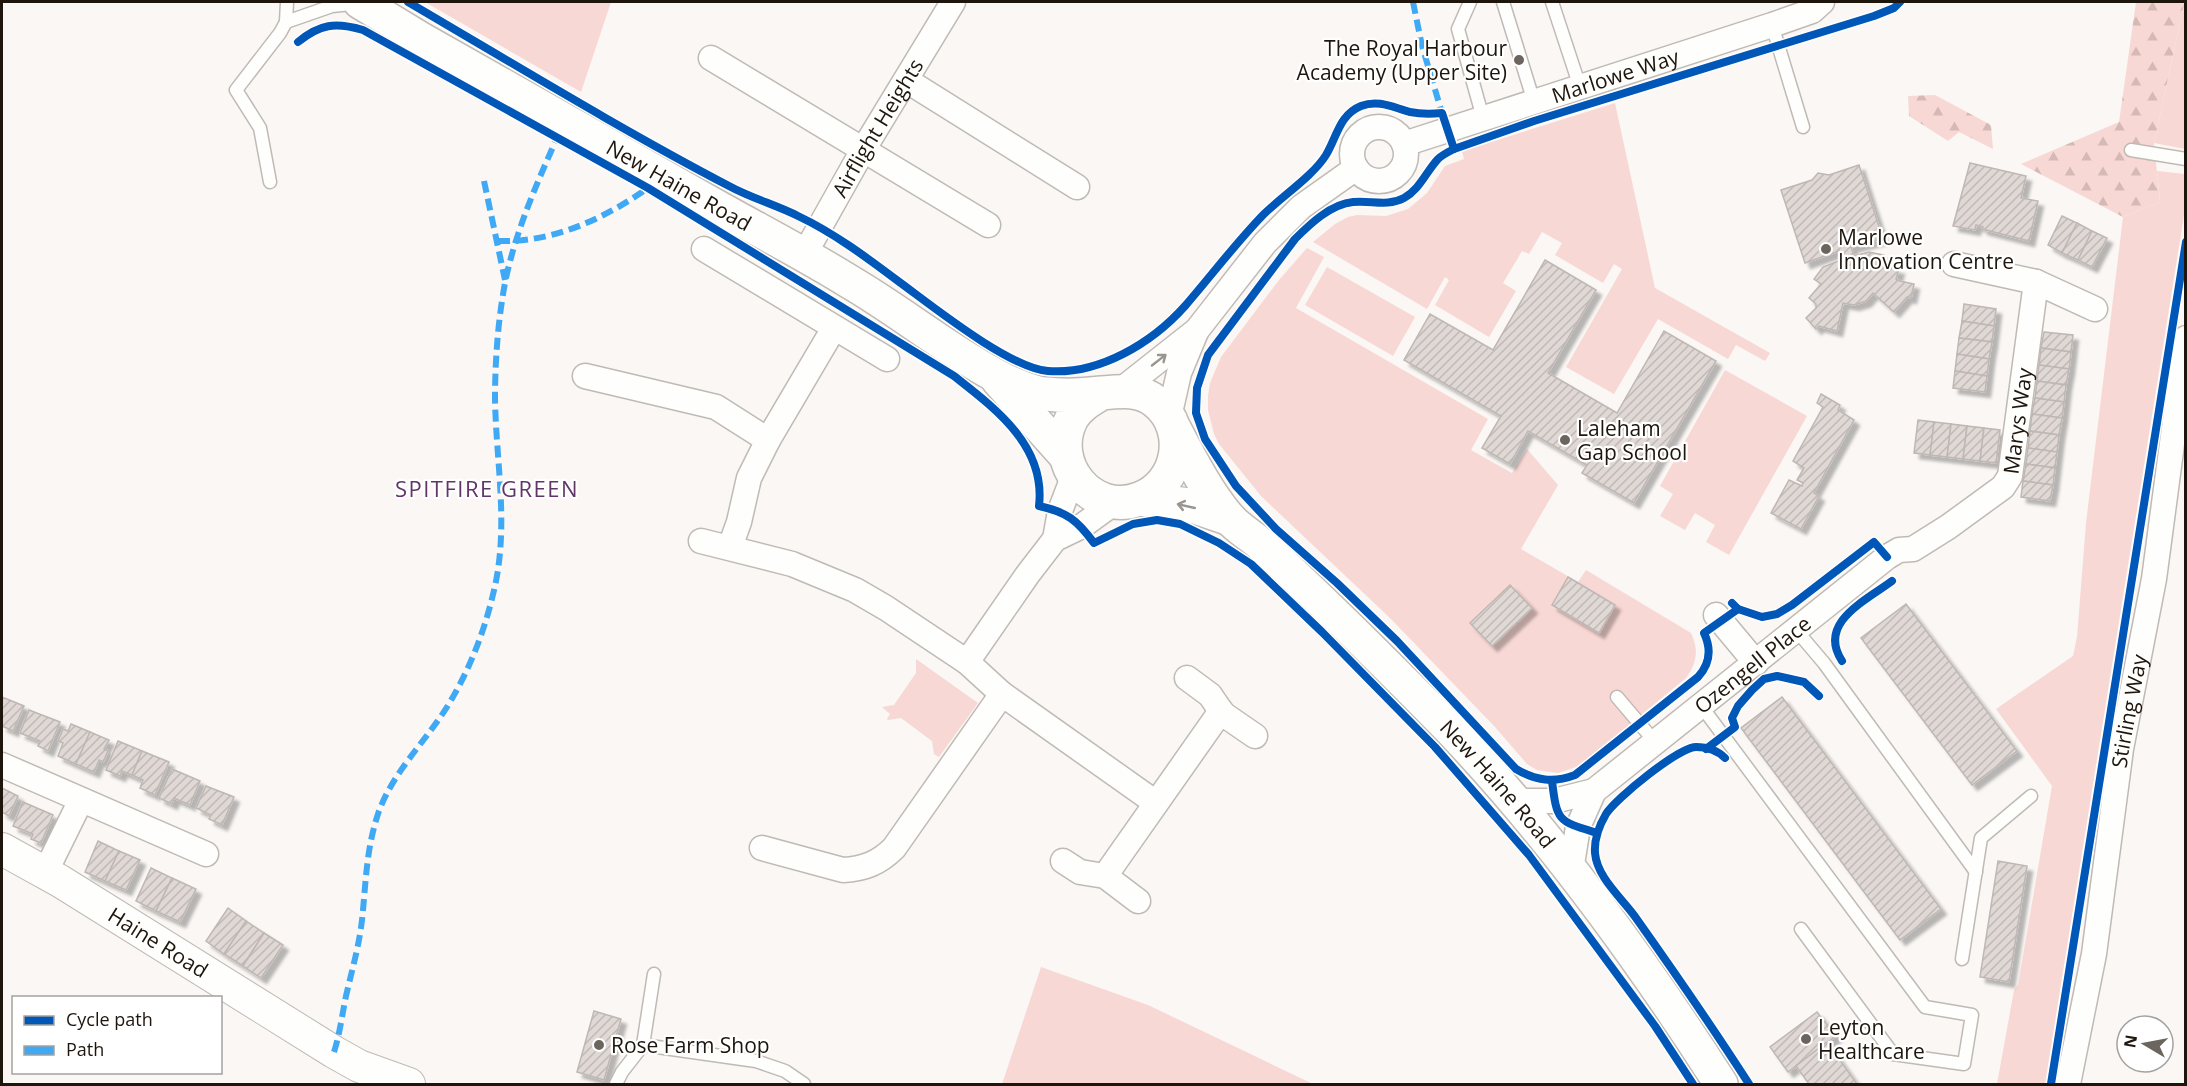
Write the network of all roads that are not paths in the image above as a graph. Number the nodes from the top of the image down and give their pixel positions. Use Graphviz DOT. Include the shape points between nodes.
graph roads {
  1 [pos="287,2"];
  2 [pos="361,2"];
  3 [pos="953,2"];
  4 [pos="1470,2"];
  5 [pos="1503,2"];
  6 [pos="1552,2"];
  7 [pos="1822,2"];
  8 [pos="286,22"];
  9 [pos="1772,25"];
  10 [pos="711,58"];
  11 [pos="906,80"];
  12 [pos="1580,87"];
  13 [pos="1534,102"];
  14 [pos="1483,118"];
  15 [pos="1803,127"];
  16 [pos="1404,144"];
  17 [pos="863,150"];
  18 [pos="2131,150"];
  19 [pos="2186,159"];
  20 [pos="1356,168"];
  21 [pos="270,182"];
  22 [pos="1077,187"];
  23 [pos="988,225"];
  24 [pos="704,249"];
  25 [pos="804,255"];
  26 [pos="1954,264"];
  27 [pos="2036,282"];
  28 [pos="2095,309"];
  29 [pos="834,328"];
  30 [pos="1197,330"];
  31 [pos="2186,338"];
  32 [pos="887,359"];
  33 [pos="994,375"];
  34 [pos="585,376"];
  35 [pos="1111,391"];
  36 [pos="1171,422"];
  37 [pos="768,440"];
  38 [pos="1069,466"];
  39 [pos="1128,500"];
  40 [pos="1230,519"];
  41 [pos="1055,539"];
  42 [pos="701,541"];
  43 [pos="730,547"];
  44 [pos="1913,549"];
  45 [pos="1712,610"];
  46 [pos="1796,630"];
  47 [pos="967,662"];
  48 [pos="1756,663"];
  49 [pos="1187,678"];
  50 [pos="1002,694"];
  51 [pos="1617,697"];
  52 [pos="1701,707"];
  53 [pos="1221,711"];
  54 [pos="1255,736"];
  55 [pos="1656,743"];
  56 [pos="2,765"];
  57 [pos="1594,791"];
  58 [pos="2031,796"];
  59 [pos="81,800"];
  60 [pos="1514,801"];
  61 [pos="1156,803"];
  62 [pos="762,848"];
  63 [pos="2,849"];
  64 [pos="206,854"];
  65 [pos="1063,861"];
  66 [pos="1570,870"];
  67 [pos="1976,872"];
  68 [pos="45,873"];
  69 [pos="1105,876"];
  70 [pos="1138,901"];
  71 [pos="1801,929"];
  72 [pos="1962,959"];
  73 [pos="654,974"];
  74 [pos="643,1046"];
  75 [pos="409,1084"];
  76 [pos="616,1084"];
  77 [pos="804,1084"];
  78 [pos="1721,1084"];
  79 [pos="2068,1084"];
  1 -- 8 [label="lane"];
  2 -- 8 [label="lane" via="332,6"];
  2 -- 25 [label="main road, New Haine Road"];
  3 -- 11 [label="street, Airflight Heights"];
  4 -- 14 [label="lane" via="1458,29"];
  5 -- 13 [label="lane"];
  6 -- 12 [label="lane"];
  7 -- 9 [label="street, Marlowe Way" via="1812,11"];
  8 -- 21 [label="lane" via="236,90 260,128"];
  9 -- 12 [label="street, Marlowe Way"];
  9 -- 15 [label="lane"];
  10 -- 17 [label="street"];
  11 -- 17 [label="street, Airflight Heights"];
  11 -- 22 [label="street"];
  12 -- 13 [label="street, Marlowe Way"];
  13 -- 14 [label="street, Marlowe Way"];
  14 -- 16 [label="street, Marlowe Way"];
  16 -- 20 [label="street" via="1405,161 1395,176 1370,180"];
  16 -- 20 [label="street" via="1400,136 1384,126 1366,129 1351,151"];
  17 -- 23 [label="street"];
  17 -- 25 [label="street, Airflight Heights"];
  18 -- 19 [label="lane"];
  20 -- 30 [label="street" via="1301,207 1265,243"];
  24 -- 29 [label="street"];
  25 -- 33 [label="main road, New Haine Road"];
  26 -- 27 [label="street"];
  27 -- 28 [label="street"];
  27 -- 44 [label="street, Marys Way" via="2010,476 2004,487"];
  29 -- 32 [label="street"];
  29 -- 37 [label="street"];
  35 -- 30 [label="street, one-way"];
  30 -- 36 [label="street" via="1179,373"];
  31 -- 79 [label="street, Stirling Way" via="2154,579 2121,748 2094,954"];
  33 -- 35 [label="main road, New Haine Road" via="1043,394"];
  33 -- 38 [label="main road, New Haine Road"];
  34 -- 37 [label="street" via="716,407"];
  35 -- 36 [label="main road, New Haine Road" via="1140,393 1156,402"];
  35 -- 38 [label="main road" via="1085,402 1072,417 1065,435"];
  36 -- 39 [label="main road" via="1177,445 1167,478 1155,490"];
  36 -- 40 [label="main road, New Haine Road"];
  37 -- 43 [label="street" via="749,478"];
  38 -- 39 [label="main road, New Haine Road" via="1091,494"];
  38 -- 41 [label="street"];
  40 -- 39 [label="main road, New Haine Road, one-way" via="1189,506"];
  39 -- 41 [label="street"];
  40 -- 60 [label="main road, New Haine Road" via="1362,639"];
  41 -- 47 [label="street"];
  42 -- 43 [label="street"];
  43 -- 47 [label="street" via="792,564 855,590"];
  44 -- 46 [label="street, Ozengell Place" via="1899,550 1887,557"];
  45 -- 48 [label="street"];
  46 -- 48 [label="street, Ozengell Place"];
  46 -- 67 [label="lane"];
  47 -- 50 [label="street"];
  48 -- 52 [label="street, Ozengell Place"];
  49 -- 53 [label="street" via="1210,695"];
  50 -- 61 [label="street"];
  50 -- 62 [label="street" via="894,848 877,862 855,870 831,869"];
  51 -- 55 [label="lane"];
  52 -- 55 [label="street, Ozengell Place"];
  52 -- 71 [label="lane" via="1925,1007 1972,1015 1964,1064 1893,1054"];
  53 -- 54 [label="street"];
  53 -- 61 [label="street"];
  55 -- 57 [label="street, Ozengell Place"];
  56 -- 59 [label="street"];
  57 -- 60 [label="street, Ozengell Place" via="1554,801"];
  57 -- 66 [label="street, Ozengell Place" via="1578,827"];
  58 -- 67 [label="lane" via="1981,838"];
  59 -- 64 [label="street"];
  59 -- 68 [label="street"];
  60 -- 66 [label="main road, New Haine Road"];
  61 -- 69 [label="street"];
  63 -- 68 [label="street, Haine Road"];
  65 -- 69 [label="street" via="1080,872"];
  66 -- 78 [label="main road, New Haine Road"];
  67 -- 72 [label="lane"];
  68 -- 75 [label="street, Haine Road" via="334,1052"];
  69 -- 70 [label="street"];
  73 -- 74 [label="lane"];
  74 -- 76 [label="lane"];
  74 -- 77 [label="lane" via="756,1061 785,1071"];
}
